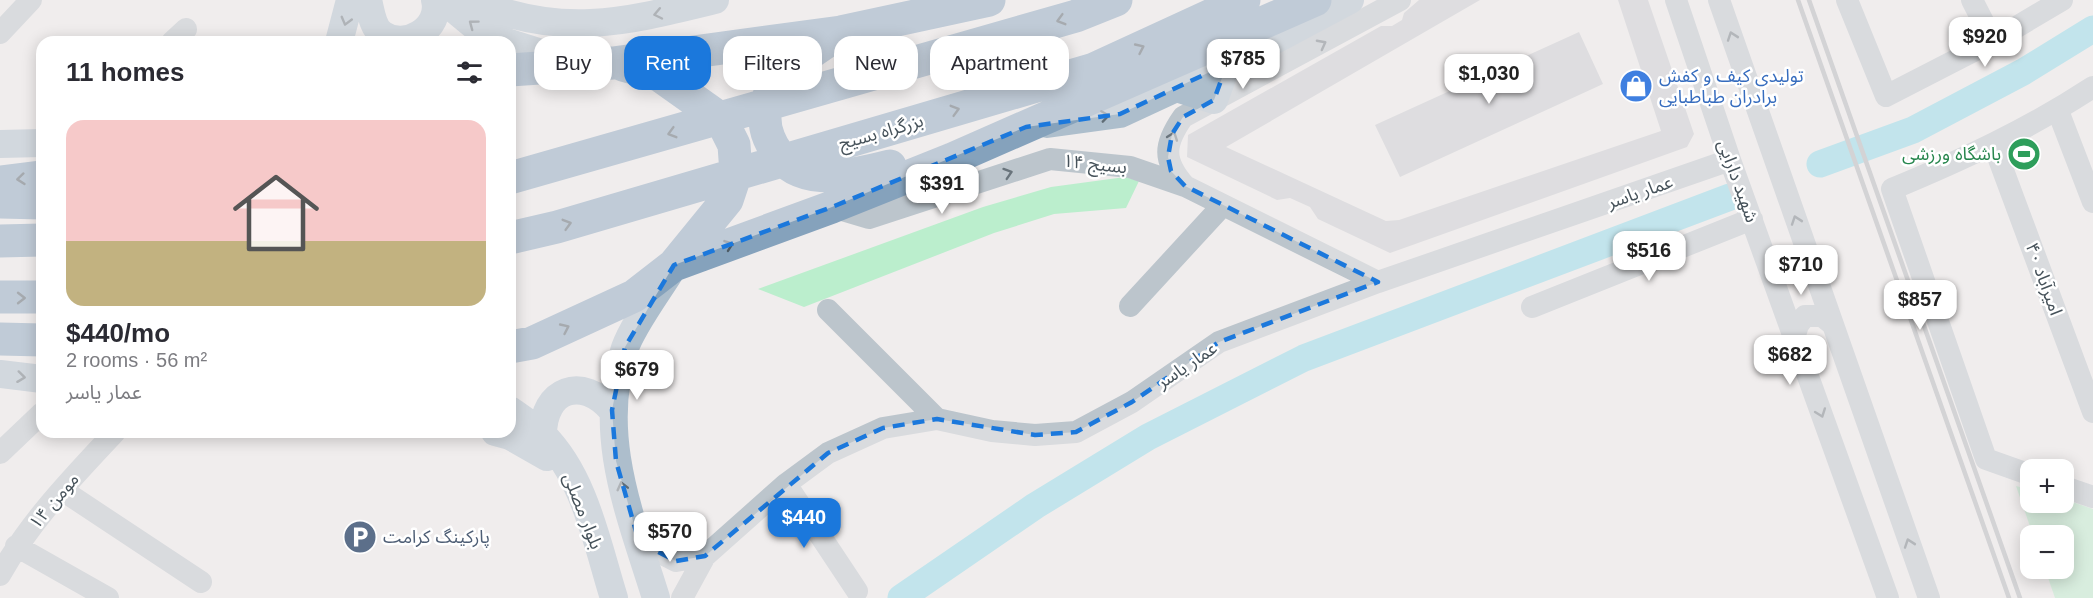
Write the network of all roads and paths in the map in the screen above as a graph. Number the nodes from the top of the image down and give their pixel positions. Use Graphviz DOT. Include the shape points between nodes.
graph roads {
  1 [pos="31,0"];
  2 [pos="350,0"];
  3 [pos="368,0"];
  4 [pos="435,0"];
  5 [pos="442,0"];
  6 [pos="471,0"];
  7 [pos="715,0"];
  8 [pos="928,0"];
  9 [pos="989,0"];
  10 [pos="1116,0"];
  11 [pos="1244,0"];
  12 [pos="1315,0"];
  13 [pos="1350,0"];
  14 [pos="1400,0"];
  15 [pos="1676,0"];
  16 [pos="1719,0"];
  17 [pos="1847,0"];
  18 [pos="1972,0"];
  19 [pos="2062,0"];
  20 [pos="841,32"];
  21 [pos="0,33"];
  22 [pos="341,36"];
  23 [pos="385,36"];
  24 [pos="418,36"];
  25 [pos="494,36"];
  26 [pos="1993,41"];
  27 [pos="516,45"];
  28 [pos="613,63"];
  29 [pos="1227,64"];
  30 [pos="516,70"];
  31 [pos="2093,87"];
  32 [pos="1176,88"];
  33 [pos="1214,100"];
  34 [pos="2058,111"];
  35 [pos="1026,126"];
  36 [pos="36,143"];
  37 [pos="0,144"];
  38 [pos="1994,146"];
  39 [pos="952,159"];
  40 [pos="1730,160"];
  41 [pos="516,176"];
  42 [pos="36,178"];
  43 [pos="0,182"];
  44 [pos="1185,186"];
  45 [pos="0,202"];
  46 [pos="2093,202"];
  47 [pos="36,203"];
  48 [pos="1224,205"];
  49 [pos="832,207"];
  50 [pos="1752,219"];
  51 [pos="516,236"];
  52 [pos="36,240"];
  53 [pos="0,241"];
  54 [pos="674,265"];
  55 [pos="1378,282"];
  56 [pos="0,297"];
  57 [pos="36,297"];
  58 [pos="1130,306"];
  59 [pos="1532,307"];
  60 [pos="828,310"];
  61 [pos="1832,324"];
  62 [pos="1794,338"];
  63 [pos="0,339"];
  64 [pos="36,340"];
  65 [pos="516,346"];
  66 [pos="0,374"];
  67 [pos="36,378"];
  68 [pos="612,410"];
  69 [pos="2093,412"];
  70 [pos="516,415"];
  71 [pos="36,419"];
  72 [pos="937,419"];
  73 [pos="543,435"];
  74 [pos="110,438"];
  75 [pos="514,438"];
  76 [pos="0,453"];
  77 [pos="566,467"];
  78 [pos="2020,471"];
  79 [pos="786,484"];
  80 [pos="62,490"];
  81 [pos="2074,490"];
  82 [pos="2093,497"];
  83 [pos="639,542"];
  84 [pos="16,546"];
  85 [pos="705,556"];
  86 [pos="0,575"];
  87 [pos="201,582"];
  88 [pos="856,591"];
  89 [pos="108,598"];
  90 [pos="614,598"];
  91 [pos="656,598"];
  92 [pos="682,598"];
  93 [pos="1888,598"];
  94 [pos="1929,598"];
  1 -- 21 [label="street"];
  2 -- 22 [label="main road, one-way"];
  3 -- 23 [label="main road" via="373,22"];
  4 -- 24 [label="main road" via="433,19"];
  25 -- 5 [label="main road, one-way" via="478,29"];
  7 -- 6 [label="main road, one-way" via="609,22 555,24 510,16"];
  8 -- 20 [label="main road"];
  9 -- 20 [label="highway"];
  10 -- 41 [label="highway, one-way" via="1076,16"];
  51 -- 11 [label="highway, بزرگراه بسیج, one-way" via="1094,69"];
  12 -- 35 [label="highway"];
  13 -- 29 [label="main road"];
  33 -- 14 [label="street, one-way"];
  15 -- 40 [label="street, شهید دارایی"];
  61 -- 16 [label="street, one-way"];
  17 -- 26 [label="street" via="1886,96"];
  18 -- 26 [label="street"];
  19 -- 26 [label="street"];
  20 -- 28 [label="highway"];
  20 -- 39 [label="highway" via="787,72 767,99 766,133 783,161 813,176 847,177 928,155"];
  27 -- 28 [label="main road" via="548,55"];
  28 -- 30 [label="highway"];
  28 -- 54 [label="highway" via="659,75 698,100 722,119 734,145 736,173 727,200"];
  29 -- 32 [label="main road"];
  29 -- 33 [label="main road"];
  31 -- 34 [label="street"];
  32 -- 33 [label="main road"];
  35 -- 32 [label="main road, one-way" via="1120,114"];
  44 -- 33 [label="street, one-way" via="1171,171 1168,157 1172,134 1183,117"];
  34 -- 38 [label="street"];
  34 -- 46 [label="street"];
  35 -- 39 [label="highway"];
  36 -- 37 [label="main road"];
  38 -- 69 [label="street, امیرآباد ۴۰"];
  38 -- 78 [label="street" via="1892,189 1986,459"];
  39 -- 49 [label="highway"];
  40 -- 50 [label="street, شهید دارایی"];
  40 -- 55 [label="street, عمار یاسر"];
  42 -- 43 [label="highway, one-way"];
  44 -- 48 [label="street, بسیج ۱۴"];
  49 -- 44 [label="street, بسیج ۱۴, one-way" via="868,218 1050,159 1130,167"];
  45 -- 47 [label="highway"];
  48 -- 55 [label="street, بسیج ۱۴"];
  48 -- 58 [label="street"];
  54 -- 49 [label="highway, one-way"];
  50 -- 59 [label="street"];
  50 -- 62 [label="street, شهید دارایی"];
  52 -- 53 [label="highway"];
  65 -- 54 [label="highway, one-way" via="532,343 634,296"];
  54 -- 68 [label="main road" via="625,347"];
  55 -- 72 [label="street, عمار یاسر" via="1219,342 1132,402 1076,432 1035,435 992,431"];
  56 -- 57 [label="highway, one-way"];
  60 -- 72 [label="street"];
  61 -- 62 [label="street" via="1822,316 1805,316"];
  94 -- 61 [label="street, one-way"];
  62 -- 93 [label="street, شهید دارایی, one-way"];
  63 -- 64 [label="highway"];
  66 -- 67 [label="main road, one-way"];
  68 -- 73 [label="main road" via="600,396 584,390 566,392 552,402 543,417"];
  83 -- 68 [label="main road, one-way" via="616,461"];
  70 -- 73 [label="main road, بلوار مصلی"];
  71 -- 76 [label="street"];
  72 -- 79 [label="street, عمار یاسر" via="883,428 828,453"];
  73 -- 77 [label="main road, بلوار مصلی"];
  74 -- 80 [label="street, مومن ۱۴"];
  75 -- 77 [label="main road"];
  77 -- 90 [label="main road, بلوار مصلی" via="580,494"];
  79 -- 85 [label="street, عمار یاسر"];
  79 -- 88 [label="street"];
  80 -- 84 [label="street, مومن ۱۴"];
  80 -- 87 [label="street"];
  81 -- 82 [label="street"];
  83 -- 85 [label="street" via="676,561"];
  83 -- 91 [label="main road"];
  84 -- 86 [label="street, مومن ۱۴"];
  84 -- 89 [label="street"];
  85 -- 92 [label="street"];
}
